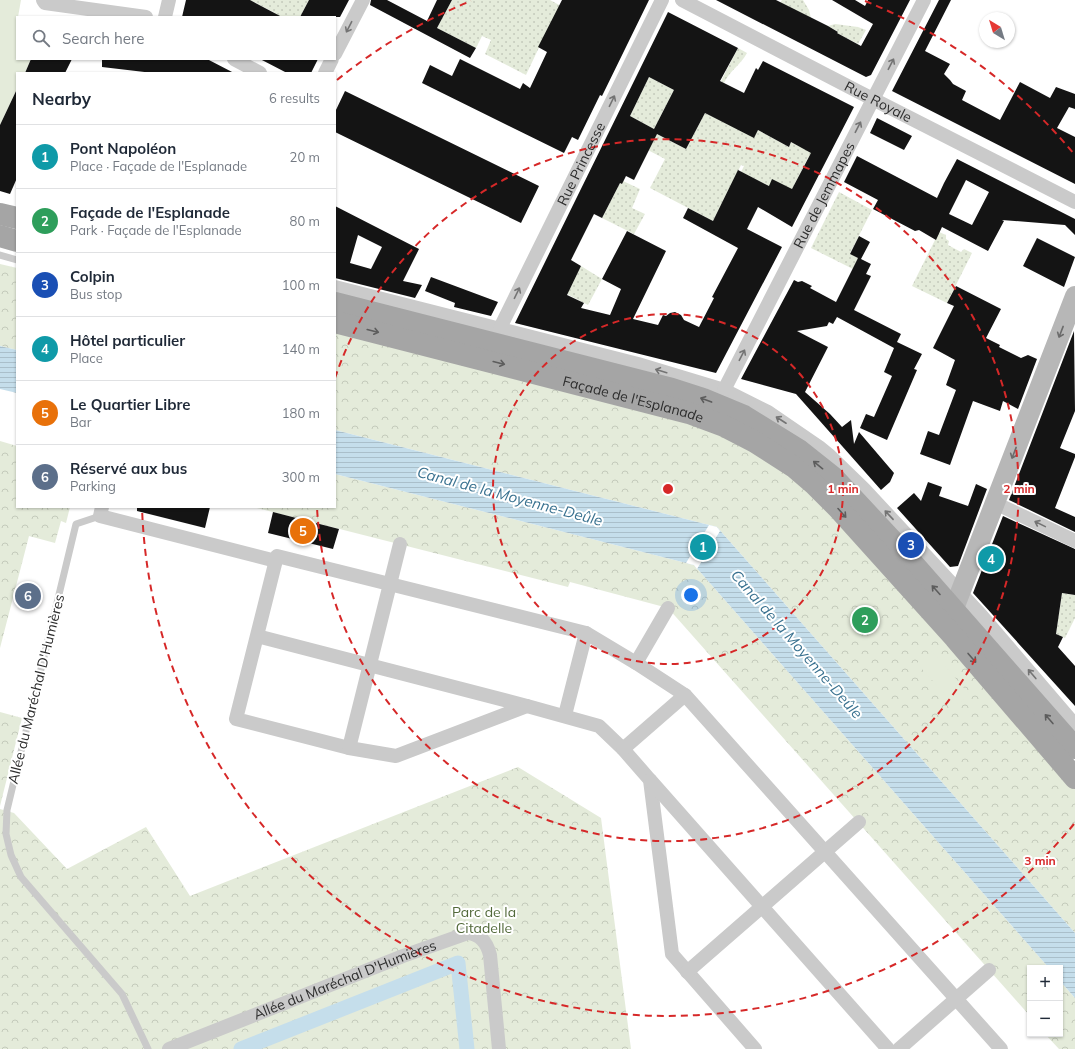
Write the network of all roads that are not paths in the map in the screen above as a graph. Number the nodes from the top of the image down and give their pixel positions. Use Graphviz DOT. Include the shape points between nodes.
graph roads {
  1 [pos="169,0"];
  2 [pos="363,0"];
  3 [pos="662,0"];
  4 [pos="682,0"];
  5 [pos="924,0"];
  6 [pos="44,2"];
  7 [pos="139,16"];
  8 [pos="165,16"];
  9 [pos="336,52"];
  10 [pos="236,60"];
  11 [pos="332,60"];
  12 [pos="258,72"];
  13 [pos="326,72"];
  14 [pos="873,99"];
  15 [pos="1075,202"];
  16 [pos="0,214"];
  17 [pos="16,218"];
  18 [pos="0,236"];
  19 [pos="16,241"];
  20 [pos="0,255"];
  21 [pos="16,260"];
  22 [pos="336,287"];
  23 [pos="1075,296"];
  24 [pos="336,303"];
  25 [pos="336,322"];
  26 [pos="500,328"];
  27 [pos="724,390"];
  28 [pos="995,503"];
  29 [pos="101,512"];
  30 [pos="1075,541"];
  31 [pos="400,544"];
  32 [pos="276,561"];
  33 [pos="391,584"];
  34 [pos="668,608"];
  35 [pos="954,610"];
  36 [pos="586,633"];
  37 [pos="257,636"];
  38 [pos="636,663"];
  39 [pos="370,665"];
  40 [pos="685,695"];
  41 [pos="527,706"];
  42 [pos="565,715"];
  43 [pos="1075,725"];
  44 [pos="349,748"];
  45 [pos="1075,748"];
  46 [pos="623,749"];
  47 [pos="1075,778"];
  48 [pos="650,780"];
  49 [pos="859,822"];
  50 [pos="825,851"];
  51 [pos="762,906"];
  52 [pos="989,970"];
  53 [pos="687,972"];
  54 [pos="957,999"];
  55 [pos="148,1049"];
  56 [pos="169,1049"];
  57 [pos="499,1049"];
  58 [pos="755,1049"];
  59 [pos="888,1049"];
  60 [pos="899,1049"];
  61 [pos="1001,1049"];
  1 -- 8 [label="street"];
  2 -- 9 [label="street, one-way"];
  26 -- 3 [label="street, Rue Princesse, one-way"];
  4 -- 14 [label="street, Rue Royale"];
  14 -- 5 [label="street, Rue de Jemmapes, one-way"];
  6 -- 7 [label="street"];
  10 -- 12 [label="street"];
  11 -- 13 [label="street"];
  14 -- 15 [label="street, Rue Royale"];
  27 -- 14 [label="street, Rue de Jemmapes, one-way"];
  16 -- 17 [label="main road"];
  18 -- 19 [label="main road"];
  20 -- 21 [label="lane"];
  22 -- 26 [label="street, Façade de l'Esplanade"];
  23 -- 28 [label="street, one-way"];
  35 -- 24 [label="main road, Façade de l'Esplanade, one-way" via="833,477 785,440 732,410 672,389"];
  25 -- 35 [label="main road, Façade de l'Esplanade, one-way" via="689,413 724,426 794,467"];
  27 -- 26 [label="street, Façade de l'Esplanade, one-way" via="638,364"];
  35 -- 27 [label="street, Façade de l'Esplanade, one-way" via="876,501 830,456 782,421"];
  30 -- 28 [label="street, one-way"];
  28 -- 35 [label="street"];
  29 -- 32 [label="street"];
  29 -- 55 [label="lane, Allée du Maréchal D'Humières" via="76,524 7,810 6,834 21,877 122,994"];
  31 -- 33 [label="street"];
  32 -- 33 [label="street" via="277,556"];
  32 -- 37 [label="street"];
  33 -- 36 [label="street"];
  33 -- 39 [label="street"];
  34 -- 38 [label="street"];
  43 -- 35 [label="street, Façade de l'Esplanade, one-way"];
  45 -- 35 [label="main road, Façade de l'Esplanade, one-way"];
  35 -- 47 [label="main road, Façade de l'Esplanade, one-way"];
  36 -- 38 [label="street"];
  36 -- 42 [label="street"];
  37 -- 39 [label="street"];
  37 -- 44 [label="street" via="236,719"];
  38 -- 40 [label="street"];
  39 -- 41 [label="street"];
  39 -- 44 [label="street"];
  40 -- 46 [label="street"];
  40 -- 50 [label="street"];
  41 -- 42 [label="street"];
  41 -- 44 [label="street" via="396,756"];
  42 -- 46 [label="street" via="599,726"];
  46 -- 48 [label="street"];
  48 -- 51 [label="street"];
  48 -- 53 [label="street" via="672,954"];
  49 -- 50 [label="street"];
  50 -- 51 [label="street"];
  50 -- 54 [label="street"];
  51 -- 53 [label="street"];
  51 -- 59 [label="street"];
  52 -- 54 [label="street"];
  53 -- 58 [label="street"];
  54 -- 60 [label="street"];
  54 -- 61 [label="street"];
  56 -- 57 [label="street, Allée du Maréchal D'Humières" via="403,956 468,933 474,933 481,938 487,945 490,955"];
}
